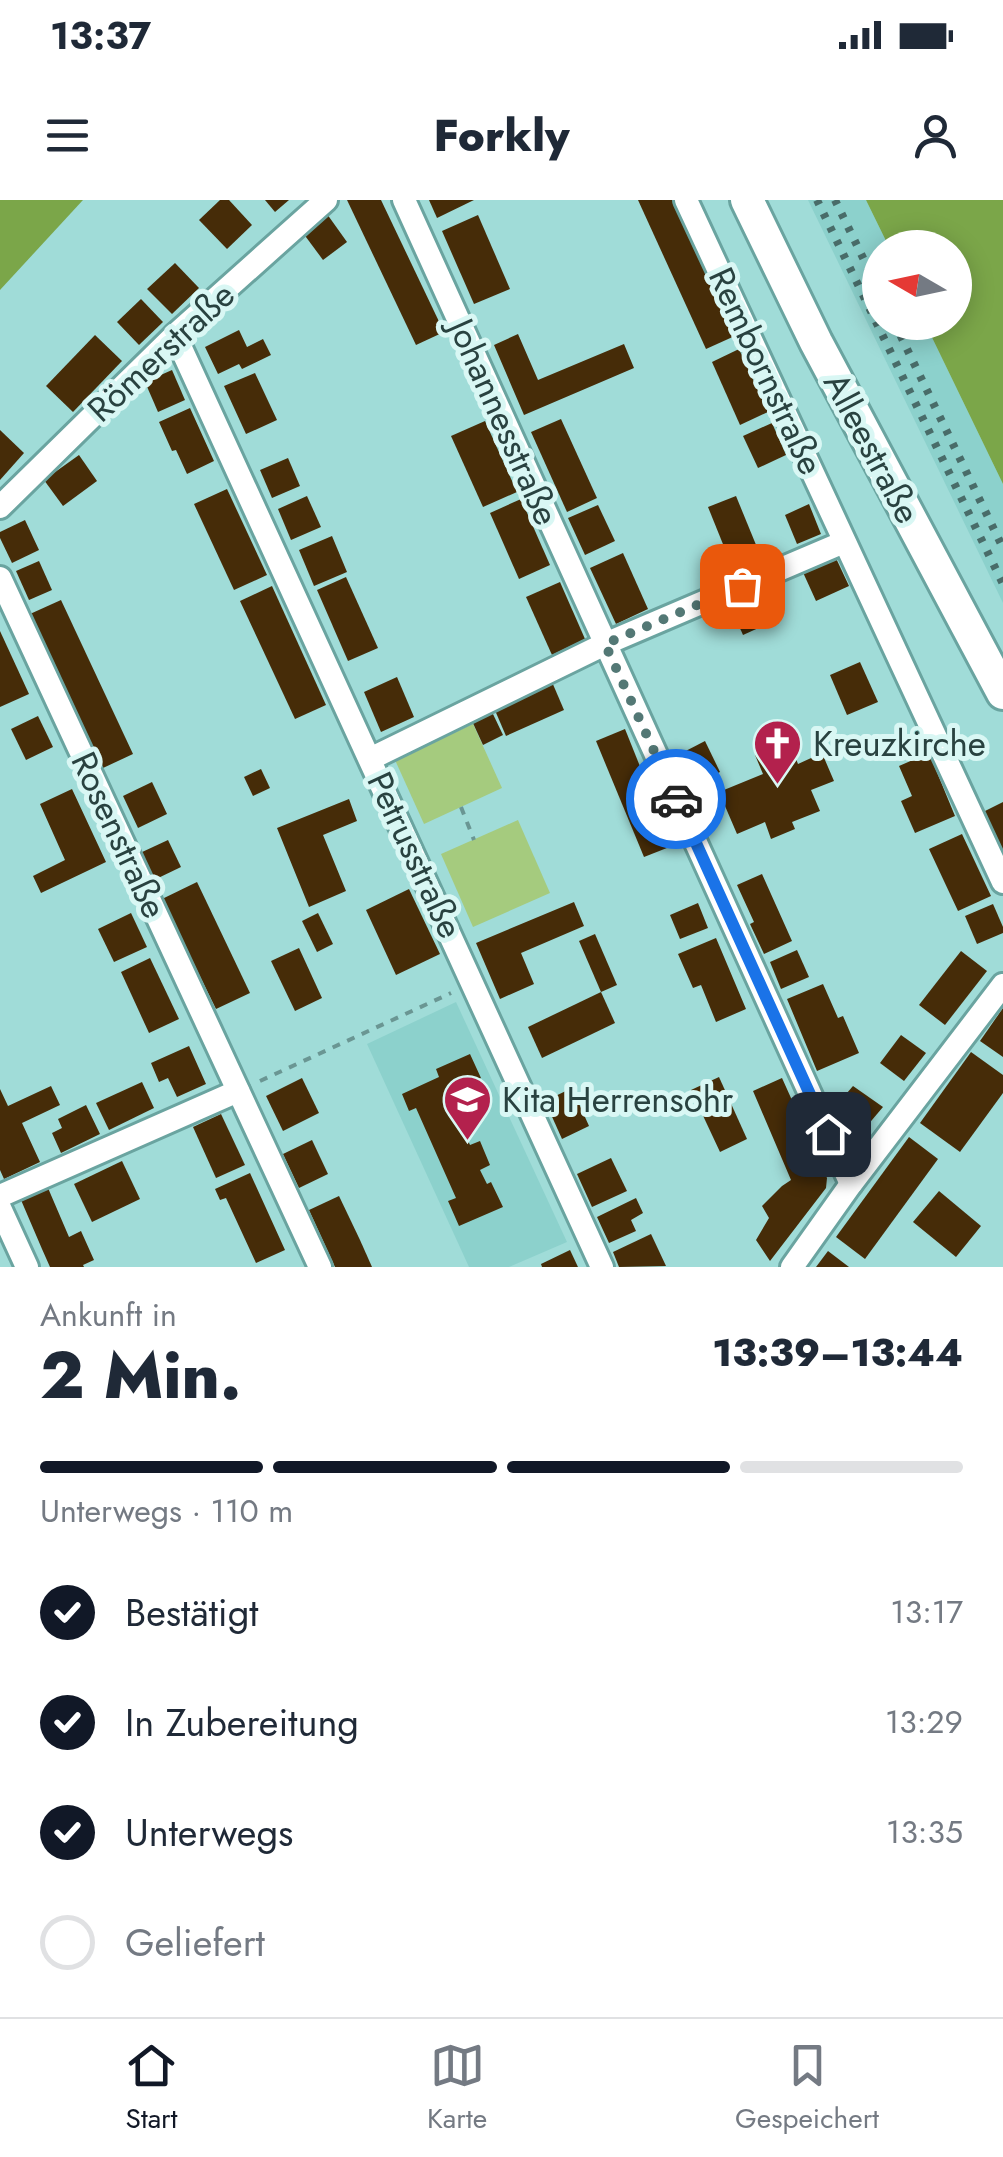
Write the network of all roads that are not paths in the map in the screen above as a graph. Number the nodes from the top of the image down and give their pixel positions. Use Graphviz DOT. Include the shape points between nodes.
graph roads {
  1 [pos="326,200"];
  2 [pos="404,200"];
  3 [pos="686,200"];
  4 [pos="747,200"];
  5 [pos="175,335"];
  6 [pos="0,508"];
  7 [pos="844,542"];
  8 [pos="0,578"];
  9 [pos="605,644"];
  10 [pos="1003,693"];
  11 [pos="370,759"];
  12 [pos="1003,882"];
  13 [pos="1003,986"];
  14 [pos="238,1091"];
  15 [pos="851,1184"];
  16 [pos="0,1196"];
  17 [pos="0,1208"];
  18 [pos="27,1267"];
  19 [pos="320,1267"];
  20 [pos="602,1267"];
  21 [pos="792,1267"];
  1 -- 5 [label="street, Römerstraße"];
  2 -- 9 [label="street, Johannesstraße"];
  3 -- 7 [label="street, Rembornstraße"];
  4 -- 10 [label="street, Alleestraße"];
  5 -- 6 [label="street, Römerstraße"];
  5 -- 11 [label="street, Petrusstraße"];
  7 -- 9 [label="street"];
  7 -- 12 [label="street, Rembornstraße"];
  8 -- 14 [label="street, Rosenstraße"];
  9 -- 11 [label="street"];
  9 -- 15 [label="street, Johannesstraße"];
  11 -- 20 [label="street, Petrusstraße"];
  13 -- 15 [label="street"];
  14 -- 16 [label="street"];
  14 -- 19 [label="street, Rosenstraße"];
  15 -- 21 [label="street"];
  17 -- 18 [label="street"];
}
